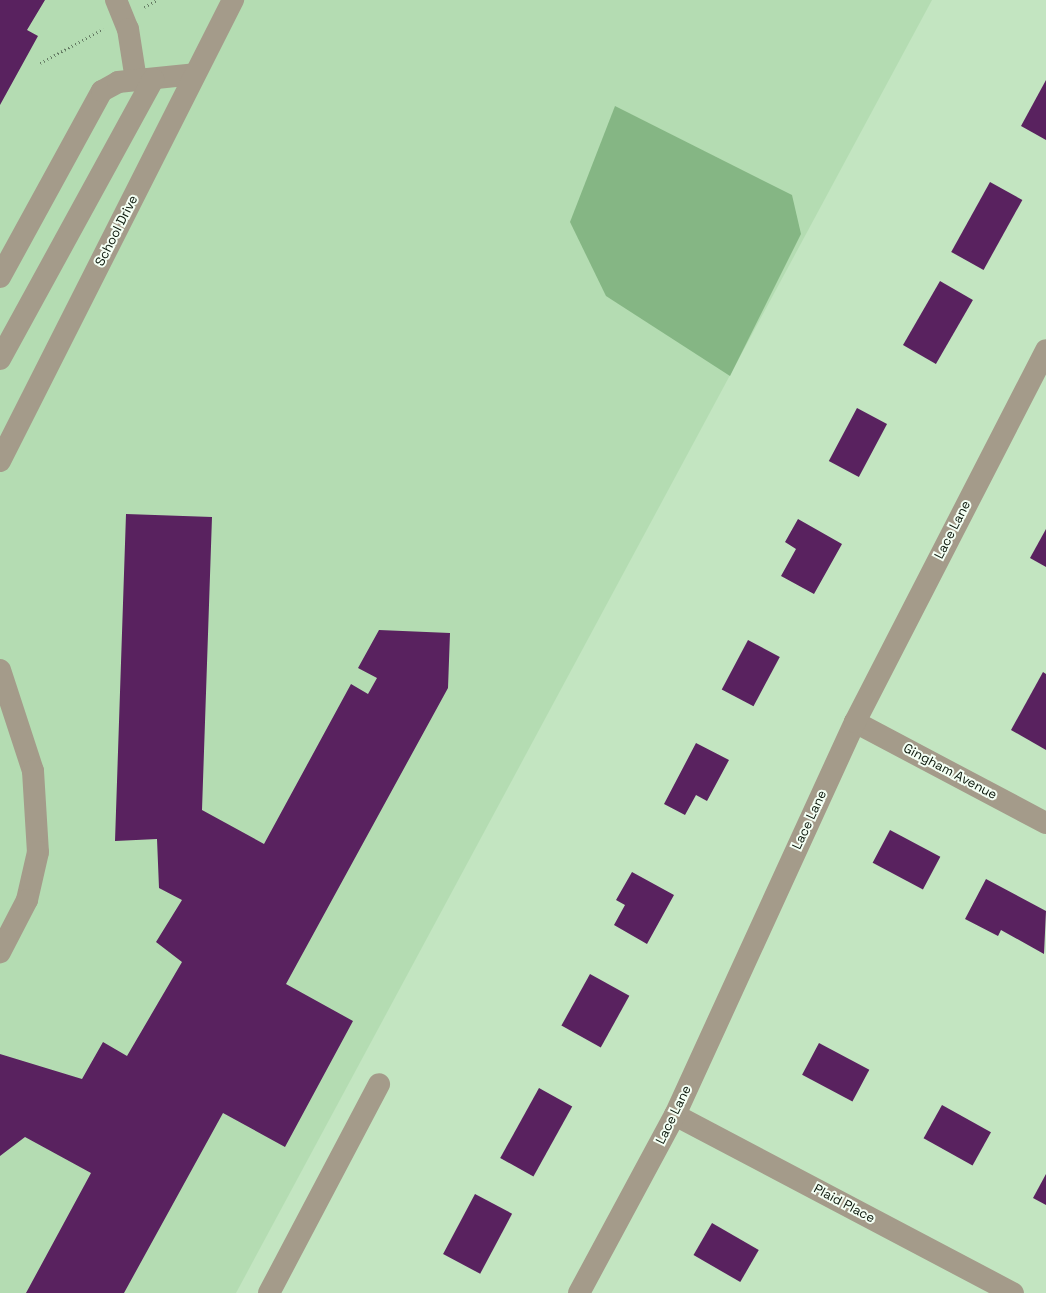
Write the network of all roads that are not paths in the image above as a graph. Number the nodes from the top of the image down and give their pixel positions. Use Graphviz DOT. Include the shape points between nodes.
graph roads {
  1 [pos="233,0"];
  2 [pos="120,9"];
  3 [pos="195,74"];
  4 [pos="144,79"];
  5 [pos="0,277"];
  6 [pos="1046,350"];
  7 [pos="0,358"];
  8 [pos="0,461"];
  9 [pos="0,670"];
  10 [pos="855,722"];
  11 [pos="1046,823"];
  12 [pos="0,952"];
  13 [pos="379,1084"];
  14 [pos="675,1115"];
  15 [pos="269,1293"];
  16 [pos="579,1293"];
  17 [pos="1013,1293"];
  1 -- 3 [label="street, School Drive"];
  2 -- 4 [label="street"];
  3 -- 4 [label="street"];
  3 -- 8 [label="street, School Drive"];
  4 -- 5 [label="street" via="118,82 102,91"];
  4 -- 7 [label="street"];
  6 -- 10 [label="street, Lace Lane"];
  9 -- 12 [label="street" via="33,771 38,852 27,900"];
  10 -- 11 [label="street, Gingham Avenue"];
  10 -- 14 [label="street, Lace Lane"];
  13 -- 15 [label="street"];
  14 -- 16 [label="street, Lace Lane"];
  14 -- 17 [label="street, Plaid Place"];
}
